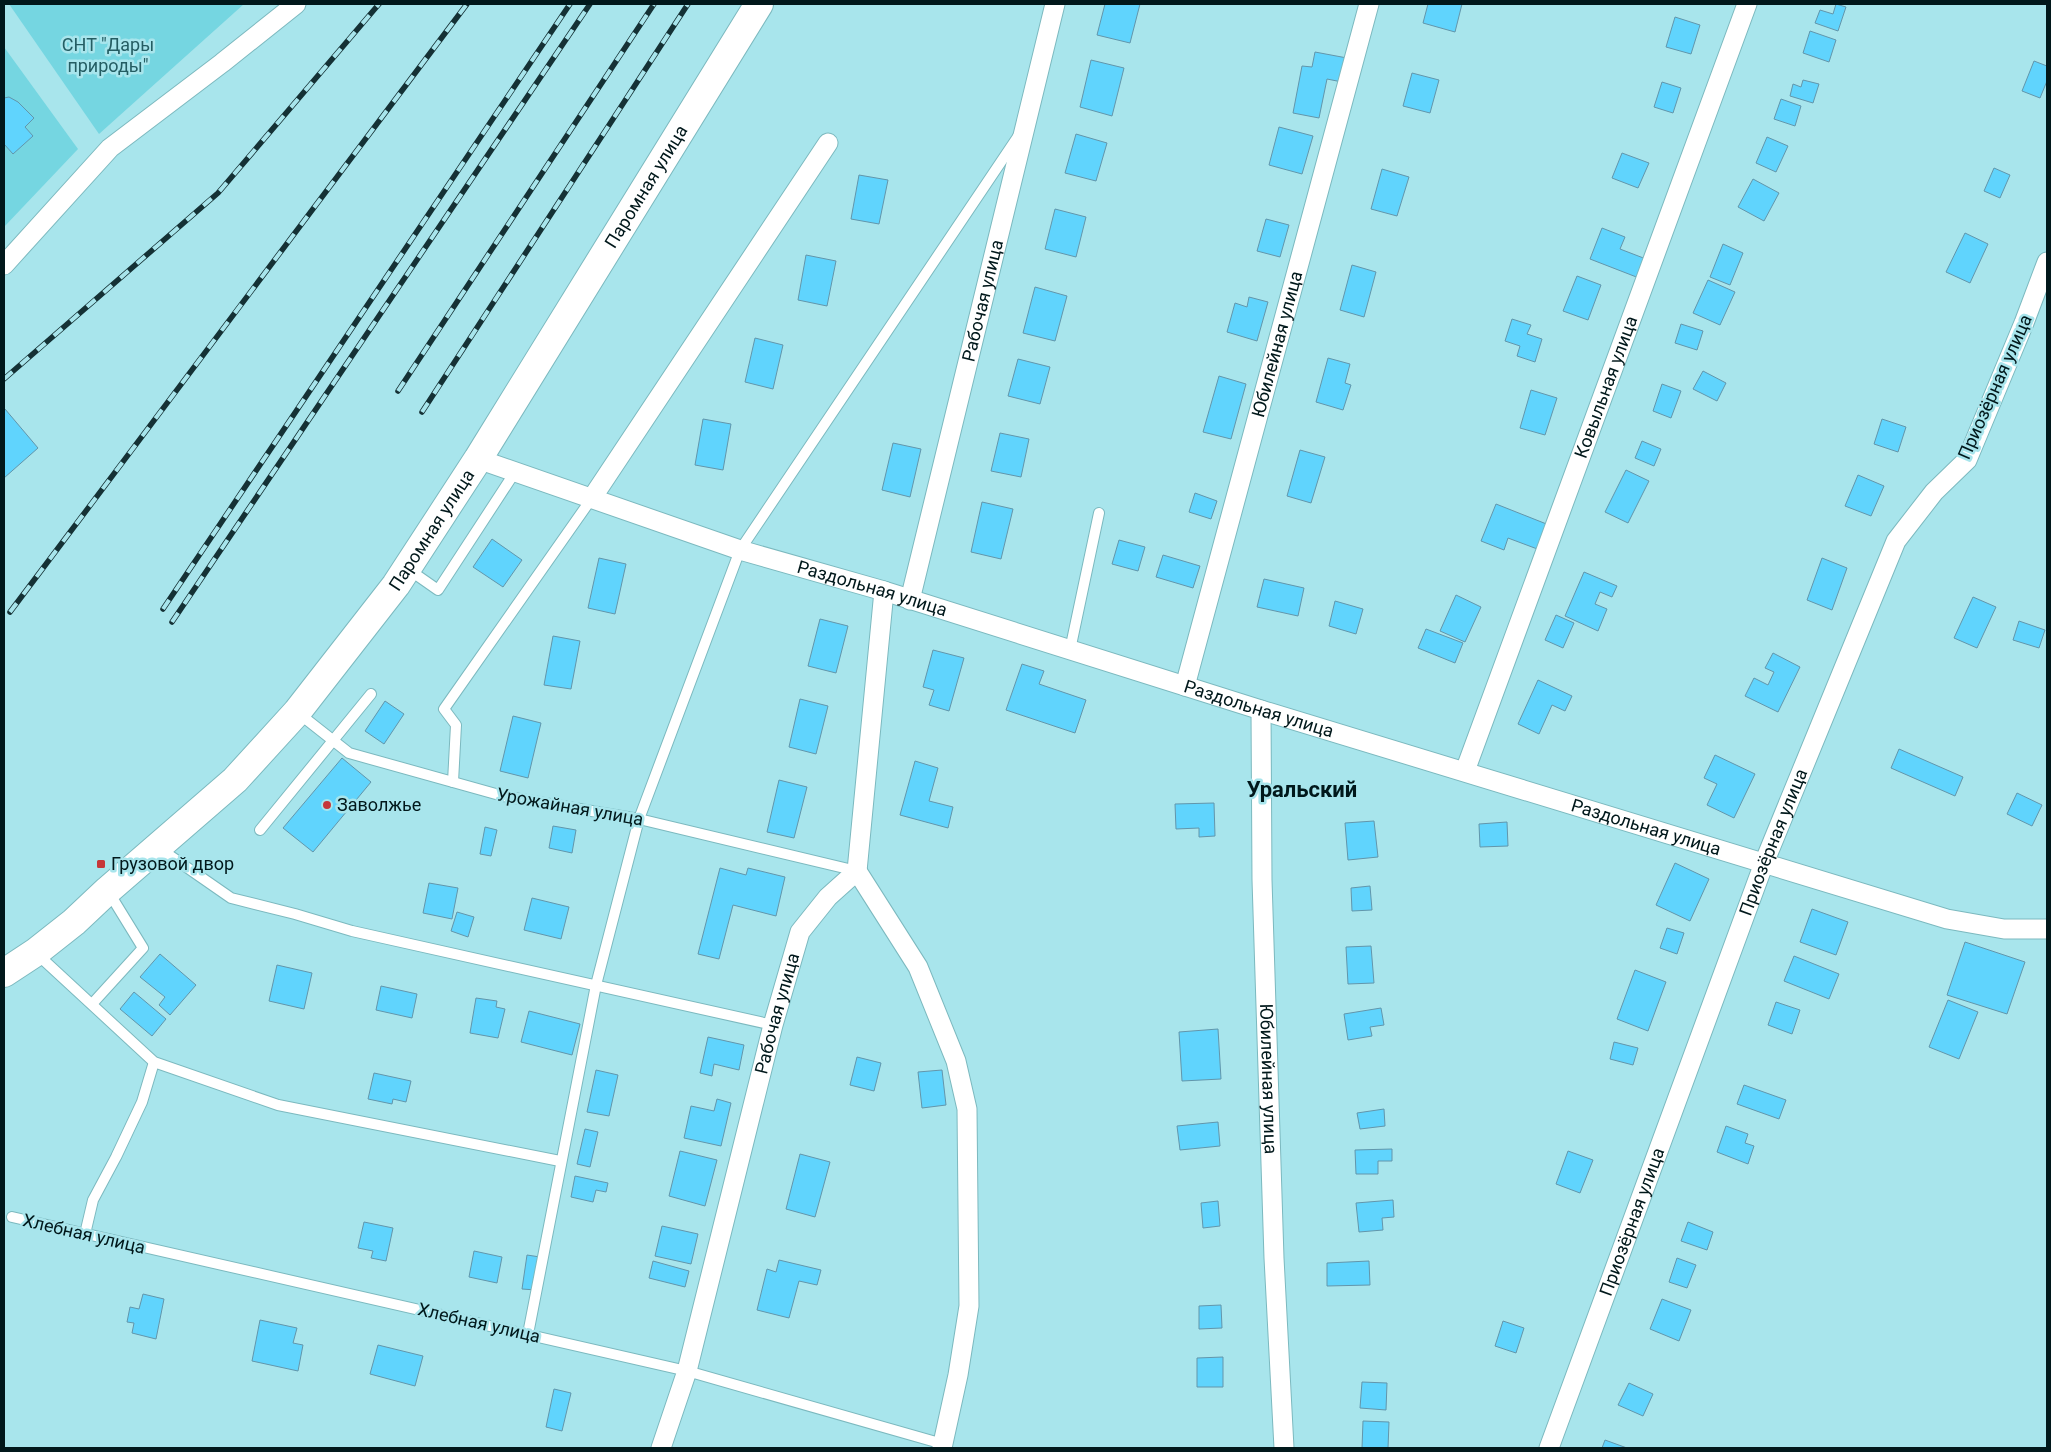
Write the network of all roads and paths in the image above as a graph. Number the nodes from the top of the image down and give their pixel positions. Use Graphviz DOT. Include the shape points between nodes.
graph roads {
  1 [pos="296,4"];
  2 [pos="759,4"];
  3 [pos="1055,4"];
  4 [pos="1369,4"];
  5 [pos="1748,4"];
  6 [pos="1025,126"];
  7 [pos="828,143"];
  8 [pos="2047,262"];
  9 [pos="4,266"];
  10 [pos="478,459"];
  11 [pos="515,472"];
  12 [pos="592,498"];
  13 [pos="1099,513"];
  14 [pos="740,550"];
  15 [pos="407,568"];
  16 [pos="884,591"];
  17 [pos="910,600"];
  18 [pos="1070,650"];
  19 [pos="1185,686"];
  20 [pos="371,694"];
  21 [pos="1262,710"];
  22 [pos="296,712"];
  23 [pos="333,740"];
  24 [pos="1465,772"];
  25 [pos="453,782"];
  26 [pos="640,819"];
  27 [pos="260,830"];
  28 [pos="159,848"];
  29 [pos="1764,863"];
  30 [pos="857,872"];
  31 [pos="108,890"];
  32 [pos="2047,929"];
  33 [pos="36,952"];
  34 [pos="4,973"];
  35 [pos="596,985"];
  36 [pos="92,1004"];
  37 [pos="773,1026"];
  38 [pos="154,1062"];
  39 [pos="560,1161"];
  40 [pos="12,1217"];
  41 [pos="85,1234"];
  42 [pos="528,1334"];
  43 [pos="687,1371"];
  44 [pos="942,1446"];
  45 [pos="660,1448"];
  46 [pos="1284,1448"];
  47 [pos="1549,1448"];
  1 -- 9 [label="street" via="110,148"];
  2 -- 10 [label="street, Паромная улица"];
  3 -- 6 [label="street, Рабочая улица"];
  4 -- 19 [label="street, Юбилейная улица"];
  5 -- 24 [label="street, Ковыльная улица"];
  6 -- 14 [label="lane"];
  6 -- 17 [label="street, Рабочая улица"];
  7 -- 12 [label="street"];
  8 -- 29 [label="street, Приозёрная улица" via="1967,460 1934,492 1896,541"];
  10 -- 11 [label="street, Раздольная улица"];
  10 -- 15 [label="street, Паромная улица"];
  11 -- 12 [label="street, Раздольная улица"];
  11 -- 15 [label="lane" via="438,590"];
  12 -- 14 [label="street, Раздольная улица"];
  12 -- 25 [label="lane" via="444,709 456,725"];
  13 -- 18 [label="lane"];
  14 -- 16 [label="street, Раздольная улица"];
  14 -- 26 [label="lane"];
  15 -- 22 [label="street, Паромная улица"];
  16 -- 17 [label="street, Раздольная улица"];
  16 -- 30 [label="street"];
  17 -- 18 [label="street, Раздольная улица"];
  18 -- 19 [label="street, Раздольная улица"];
  19 -- 21 [label="street, Раздольная улица"];
  20 -- 23 [label="lane"];
  21 -- 24 [label="street, Раздольная улица"];
  21 -- 46 [label="street, Юбилейная улица" via="1262,890 1274,1258"];
  22 -- 23 [label="lane, Урожайная улица"];
  22 -- 28 [label="street, Паромная улица" via="235,780"];
  23 -- 25 [label="lane, Урожайная улица" via="349,753"];
  23 -- 27 [label="lane"];
  24 -- 29 [label="street, Раздольная улица"];
  25 -- 26 [label="lane, Урожайная улица" via="504,796"];
  26 -- 30 [label="lane, Урожайная улица"];
  26 -- 35 [label="lane"];
  28 -- 31 [label="street, Паромная улица"];
  28 -- 35 [label="lane" via="231,898 352,931"];
  29 -- 32 [label="street, Раздольная улица" via="1947,919 2004,929"];
  29 -- 47 [label="street, Приозёрная улица"];
  30 -- 37 [label="street, Рабочая улица" via="828,897 800,932"];
  30 -- 44 [label="street" via="918,967 956,1061 967,1108 969,1306"];
  31 -- 33 [label="street, Паромная улица"];
  31 -- 36 [label="lane" via="143,948"];
  33 -- 34 [label="street, Паромная улица"];
  33 -- 36 [label="lane"];
  35 -- 37 [label="lane"];
  35 -- 39 [label="lane"];
  36 -- 38 [label="lane"];
  37 -- 43 [label="street, Рабочая улица"];
  38 -- 39 [label="lane" via="278,1104"];
  38 -- 41 [label="lane" via="142,1102 92,1200"];
  39 -- 42 [label="lane"];
  40 -- 41 [label="lane, Хлебная улица"];
  41 -- 42 [label="lane, Хлебная улица"];
  42 -- 43 [label="lane, Хлебная улица"];
  43 -- 44 [label="lane, Хлебная улица"];
  43 -- 45 [label="street, Рабочая улица"];
}
